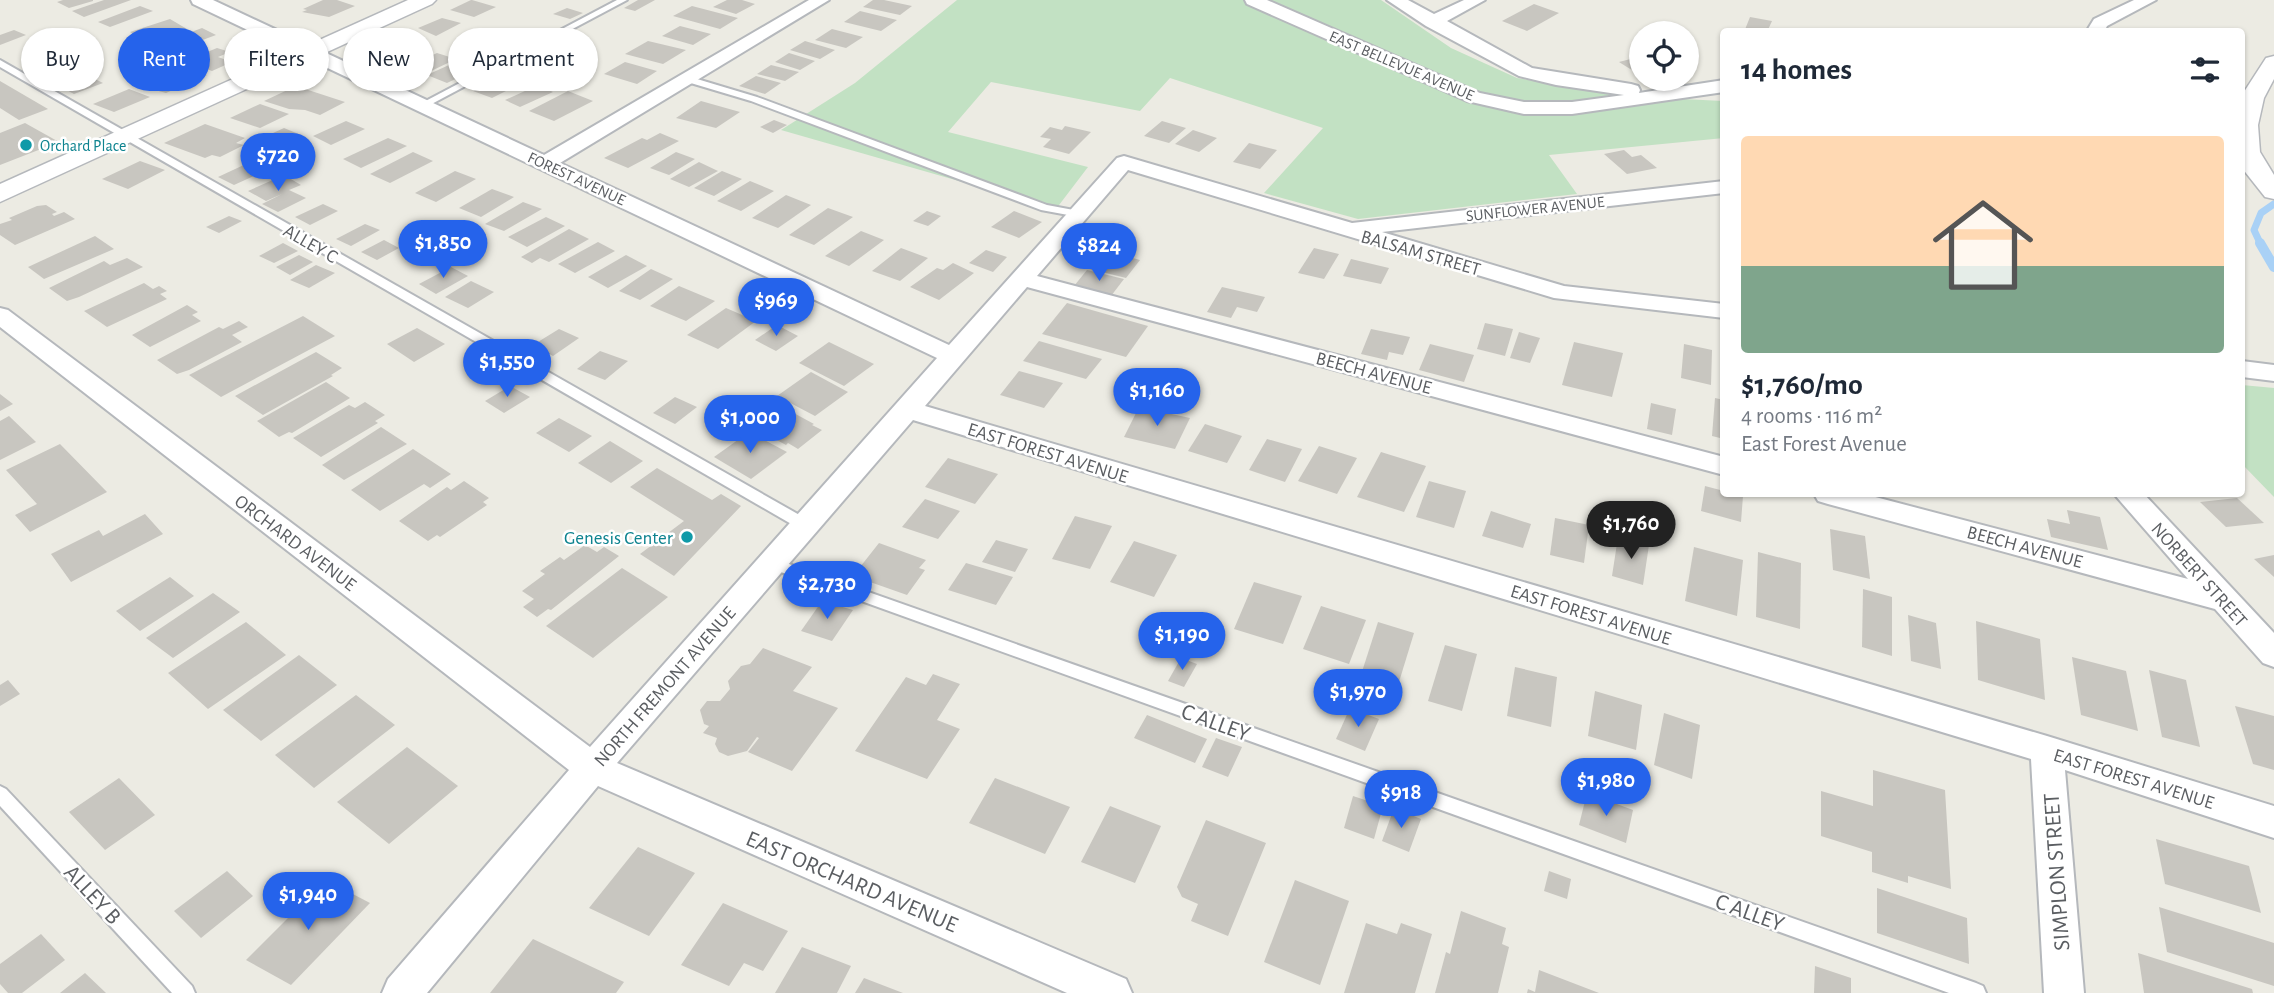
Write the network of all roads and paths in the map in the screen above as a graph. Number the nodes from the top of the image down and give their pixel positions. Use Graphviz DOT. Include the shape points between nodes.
graph roads {
  1 [pos="425,0"];
  2 [pos="623,0"];
  3 [pos="821,0"];
  4 [pos="1253,0"];
  5 [pos="1395,0"];
  6 [pos="1477,0"];
  7 [pos="2147,0"];
  8 [pos="211,2"];
  9 [pos="1432,22"];
  10 [pos="263,28"];
  11 [pos="2097,28"];
  12 [pos="329,44"];
  13 [pos="329,61"];
  14 [pos="0,63"];
  15 [pos="2274,63"];
  16 [pos="687,79"];
  17 [pos="1720,87"];
  18 [pos="224,91"];
  19 [pos="1665,95"];
  20 [pos="423,105"];
  21 [pos="2245,132"];
  22 [pos="124,136"];
  23 [pos="2245,143"];
  24 [pos="1124,162"];
  25 [pos="545,163"];
  26 [pos="1720,187"];
  27 [pos="2274,191"];
  28 [pos="0,194"];
  29 [pos="1079,214"];
  30 [pos="1346,230"];
  31 [pos="1023,279"];
  32 [pos="1720,311"];
  33 [pos="0,315"];
  34 [pos="955,357"];
  35 [pos="908,410"];
  36 [pos="1720,465"];
  37 [pos="1839,497"];
  38 [pos="2131,497"];
  39 [pos="805,525"];
  40 [pos="772,563"];
  41 [pos="2221,599"];
  42 [pos="2274,654"];
  43 [pos="2047,750"];
  44 [pos="592,768"];
  45 [pos="0,794"];
  46 [pos="2274,822"];
  47 [pos="185,993"];
  48 [pos="402,993"];
  49 [pos="1112,993"];
  50 [pos="1976,993"];
  51 [pos="2064,993"];
  1 -- 12 [label="street"];
  2 -- 20 [label="lane"];
  3 -- 16 [label="street"];
  4 -- 19 [label="street, EAST BELLEVUE AVENUE" via="1474,97 1524,108 1572,108"];
  5 -- 9 [label="street"];
  6 -- 9 [label="street"];
  7 -- 11 [label="street"];
  8 -- 10 [label="street, FOREST AVENUE"];
  9 -- 19 [label="street" via="1526,72"];
  13 -- 20 [label="street, FOREST AVENUE"];
  14 -- 22 [label="lane, ALLEY C"];
  15 -- 21 [label="street" via="2248,109"];
  16 -- 25 [label="street"];
  16 -- 29 [label="lane" via="754,99 1045,208"];
  17 -- 19 [label="street, EAST BELLEVUE AVENUE"];
  18 -- 22 [label="street"];
  20 -- 25 [label="street, FOREST AVENUE"];
  22 -- 28 [label="street"];
  22 -- 39 [label="lane, ALLEY C"];
  23 -- 27 [label="street" via="2254,168"];
  24 -- 29 [label="street, NORTH FREMONT AVENUE"];
  24 -- 30 [label="street, BALSAM STREET"];
  25 -- 34 [label="street, FOREST AVENUE"];
  26 -- 30 [label="street, SUNFLOWER AVENUE"];
  29 -- 31 [label="street, NORTH FREMONT AVENUE"];
  30 -- 32 [label="street, BALSAM STREET" via="1562,293"];
  31 -- 34 [label="street, NORTH FREMONT AVENUE"];
  31 -- 36 [label="street, BEECH AVENUE"];
  33 -- 44 [label="street, ORCHARD AVENUE"];
  34 -- 35 [label="street, NORTH FREMONT AVENUE"];
  35 -- 39 [label="street, NORTH FREMONT AVENUE"];
  35 -- 43 [label="street, EAST FOREST AVENUE"];
  37 -- 41 [label="street, BEECH AVENUE"];
  38 -- 41 [label="street, NORBERT STREET"];
  39 -- 40 [label="street, NORTH FREMONT AVENUE"];
  40 -- 44 [label="street, NORTH FREMONT AVENUE"];
  40 -- 50 [label="lane, C ALLEY"];
  41 -- 42 [label="street, NORBERT STREET"];
  43 -- 46 [label="street, EAST FOREST AVENUE"];
  43 -- 51 [label="street, SIMPLON STREET"];
  44 -- 48 [label="street, NORTH FREMONT AVENUE"];
  44 -- 49 [label="street, EAST ORCHARD AVENUE"];
  45 -- 47 [label="lane, ALLEY B"];
}
